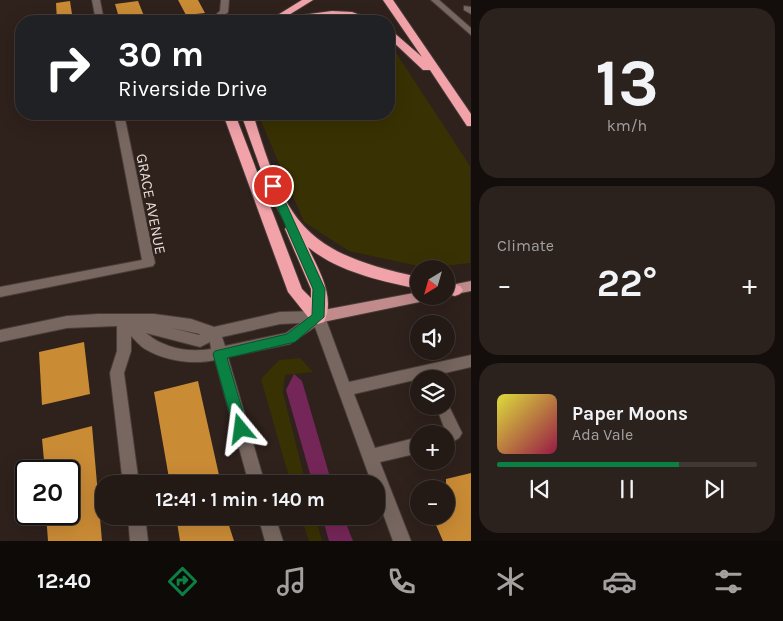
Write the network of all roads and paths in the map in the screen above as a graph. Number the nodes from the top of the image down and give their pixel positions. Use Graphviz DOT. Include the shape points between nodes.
graph roads {
  1 [pos="96,0"];
  2 [pos="225,0"];
  3 [pos="308,0"];
  4 [pos="388,0"];
  5 [pos="435,0"];
  6 [pos="99,15"];
  7 [pos="220,15"];
  8 [pos="283,15"];
  9 [pos="314,15"];
  10 [pos="351,15"];
  11 [pos="470,34"];
  12 [pos="395,39"];
  13 [pos="441,81"];
  14 [pos="120,120"];
  15 [pos="231,120"];
  16 [pos="249,120"];
  17 [pos="470,123"];
  18 [pos="279,201"];
  19 [pos="410,281"];
  20 [pos="470,286"];
  21 [pos="455,289"];
  22 [pos="0,292"];
  23 [pos="410,299"];
  24 [pos="318,317"];
  25 [pos="124,322"];
  26 [pos="214,333"];
  27 [pos="0,336"];
  28 [pos="219,354"];
  29 [pos="470,361"];
  30 [pos="444,370"];
  31 [pos="410,378"];
  32 [pos="346,389"];
  33 [pos="410,447"];
  34 [pos="370,456"];
  35 [pos="130,475"];
  36 [pos="254,475"];
  37 [pos="137,525"];
  38 [pos="269,525"];
  39 [pos="139,541"];
  40 [pos="274,541"];
  41 [pos="402,541"];
  1 -- 6 [label="street"];
  2 -- 7 [label="street" via="224,12"];
  3 -- 8 [label="highway"];
  4 -- 13 [label="highway"];
  5 -- 11 [label="street"];
  9 -- 10 [label="highway"];
  12 -- 13 [label="highway"];
  13 -- 17 [label="highway"];
  14 -- 22 [label="street, GRACE AVENUE" via="149,263"];
  15 -- 24 [label="highway" via="296,292"];
  16 -- 18 [label="highway"];
  18 -- 19 [label="highway" via="290,221 307,239 332,256"];
  18 -- 24 [label="highway" via="319,289"];
  20 -- 21 [label="main road"];
  23 -- 24 [label="main road"];
  24 -- 26 [label="street" via="280,318"];
  24 -- 28 [label="street" via="290,338"];
  24 -- 32 [label="street"];
  25 -- 26 [label="street" via="200,340"];
  25 -- 27 [label="street" via="68,322"];
  25 -- 28 [label="street" via="150,346 179,355 201,357"];
  25 -- 35 [label="street" via="124,350 117,373"];
  26 -- 28 [label="street"];
  28 -- 36 [label="street"];
  29 -- 30 [label="street"];
  31 -- 32 [label="street"];
  32 -- 34 [label="street"];
  33 -- 34 [label="street"];
  34 -- 41 [label="street"];
  37 -- 39 [label="street"];
  38 -- 40 [label="street"];
}
